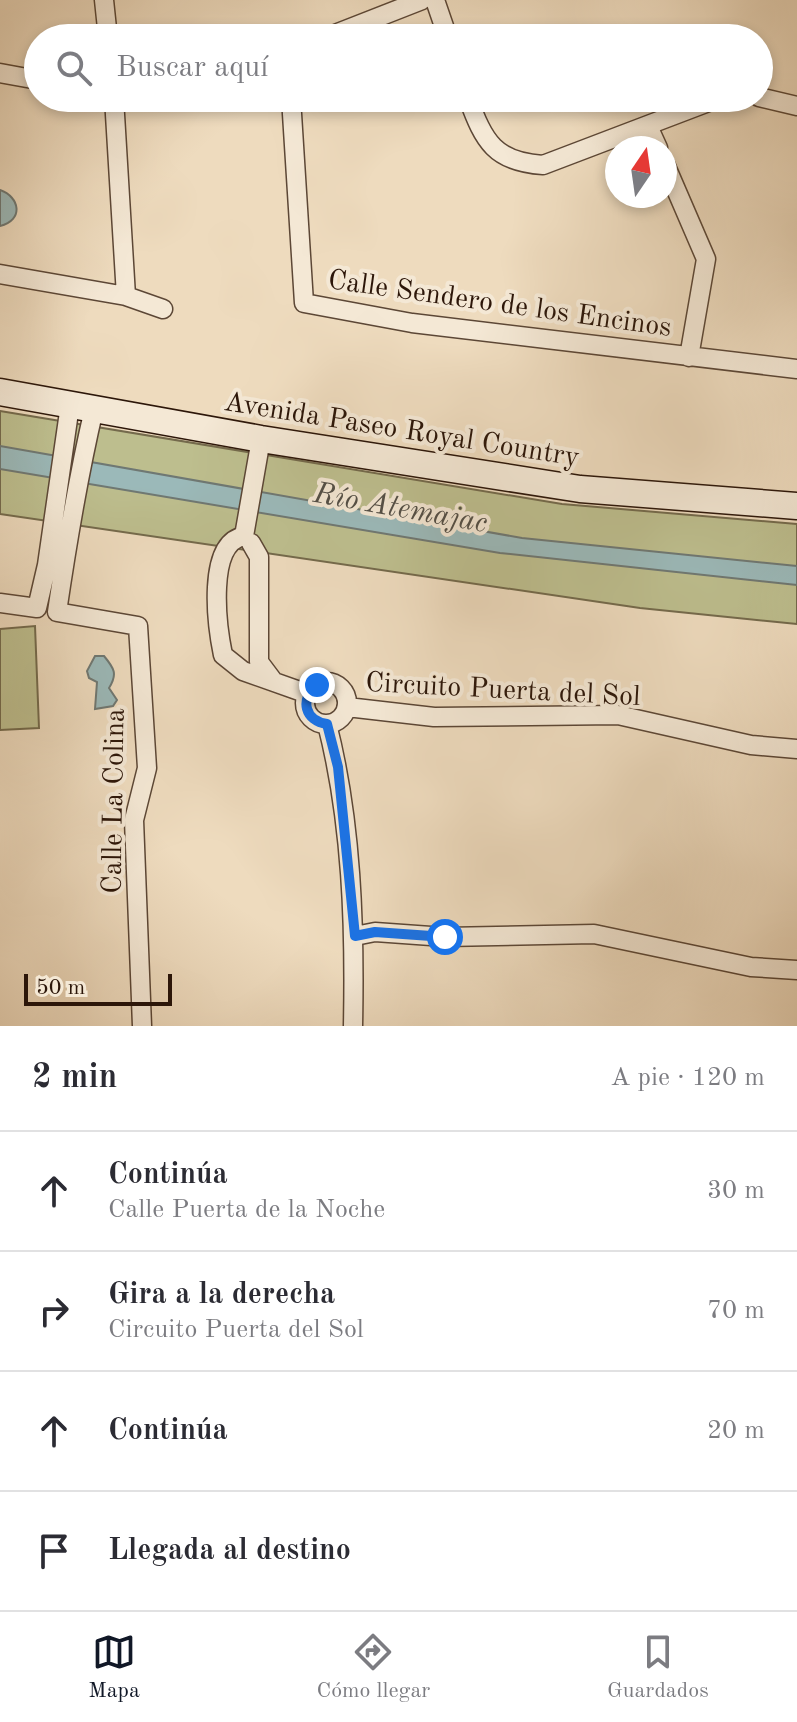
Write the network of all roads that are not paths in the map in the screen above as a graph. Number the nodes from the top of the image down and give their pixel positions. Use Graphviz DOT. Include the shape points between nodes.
graph roads {
  1 [pos="104,0"];
  2 [pos="422,0"];
  3 [pos="435,0"];
  4 [pos="107,24"];
  5 [pos="361,24"];
  6 [pos="443,24"];
  7 [pos="0,73"];
  8 [pos="24,77"];
  9 [pos="773,100"];
  10 [pos="797,106"];
  11 [pos="115,112"];
  12 [pos="292,112"];
  13 [pos="474,112"];
  14 [pos="684,112"];
  15 [pos="648,126"];
  16 [pos="653,136"];
  17 [pos="677,192"];
  18 [pos="0,274"];
  19 [pos="126,296"];
  20 [pos="163,309"];
  21 [pos="689,357"];
  22 [pos="797,369"];
  23 [pos="0,392"];
  24 [pos="80,419"];
  25 [pos="259,450"];
  26 [pos="64,504"];
  27 [pos="797,506"];
  28 [pos="244,536"];
  29 [pos="0,603"];
  30 [pos="251,666"];
  31 [pos="308,694"];
  32 [pos="347,707"];
  33 [pos="327,724"];
  34 [pos="797,749"];
  35 [pos="355,936"];
  36 [pos="797,970"];
  37 [pos="142,1026"];
  38 [pos="353,1026"];
  1 -- 4 [label="street"];
  2 -- 5 [label="street"];
  3 -- 6 [label="street"];
  7 -- 8 [label="street"];
  9 -- 10 [label="street"];
  11 -- 19 [label="street"];
  12 -- 21 [label="street, Calle Sendero de los Encinos" via="304,303 412,323"];
  13 -- 15 [label="street" via="490,147 514,163 543,165"];
  14 -- 15 [label="street"];
  15 -- 16 [label="street"];
  17 -- 21 [label="street" via="706,259"];
  18 -- 19 [label="street"];
  19 -- 20 [label="street"];
  21 -- 22 [label="street, Calle Sendero de los Encinos"];
  23 -- 24 [label="street, Avenida Paseo Royal Country"];
  24 -- 25 [label="street, Avenida Paseo Royal Country"];
  24 -- 26 [label="street, Calle La Colina"];
  25 -- 27 [label="street, Avenida Paseo Royal Country" via="580,489"];
  25 -- 28 [label="street"];
  26 -- 29 [label="street, Calle La Colina" via="37,608"];
  26 -- 37 [label="street, Calle La Colina" via="73,523 57,612 138,626 147,768 134,820"];
  28 -- 30 [label="street" via="259,557"];
  28 -- 30 [label="street" via="224,549 217,616 223,655"];
  30 -- 31 [label="street" via="276,684"];
  31 -- 32 [label="street" via="317,685 335,685 345,694"];
  31 -- 33 [label="street" via="309,715"];
  32 -- 33 [label="street" via="340,719"];
  32 -- 34 [label="street, Circuito Puerta del Sol" via="434,717 618,715 751,745"];
  33 -- 35 [label="street" via="338,767"];
  35 -- 36 [label="street" via="594,934 736,964"];
  35 -- 38 [label="street"];
}
